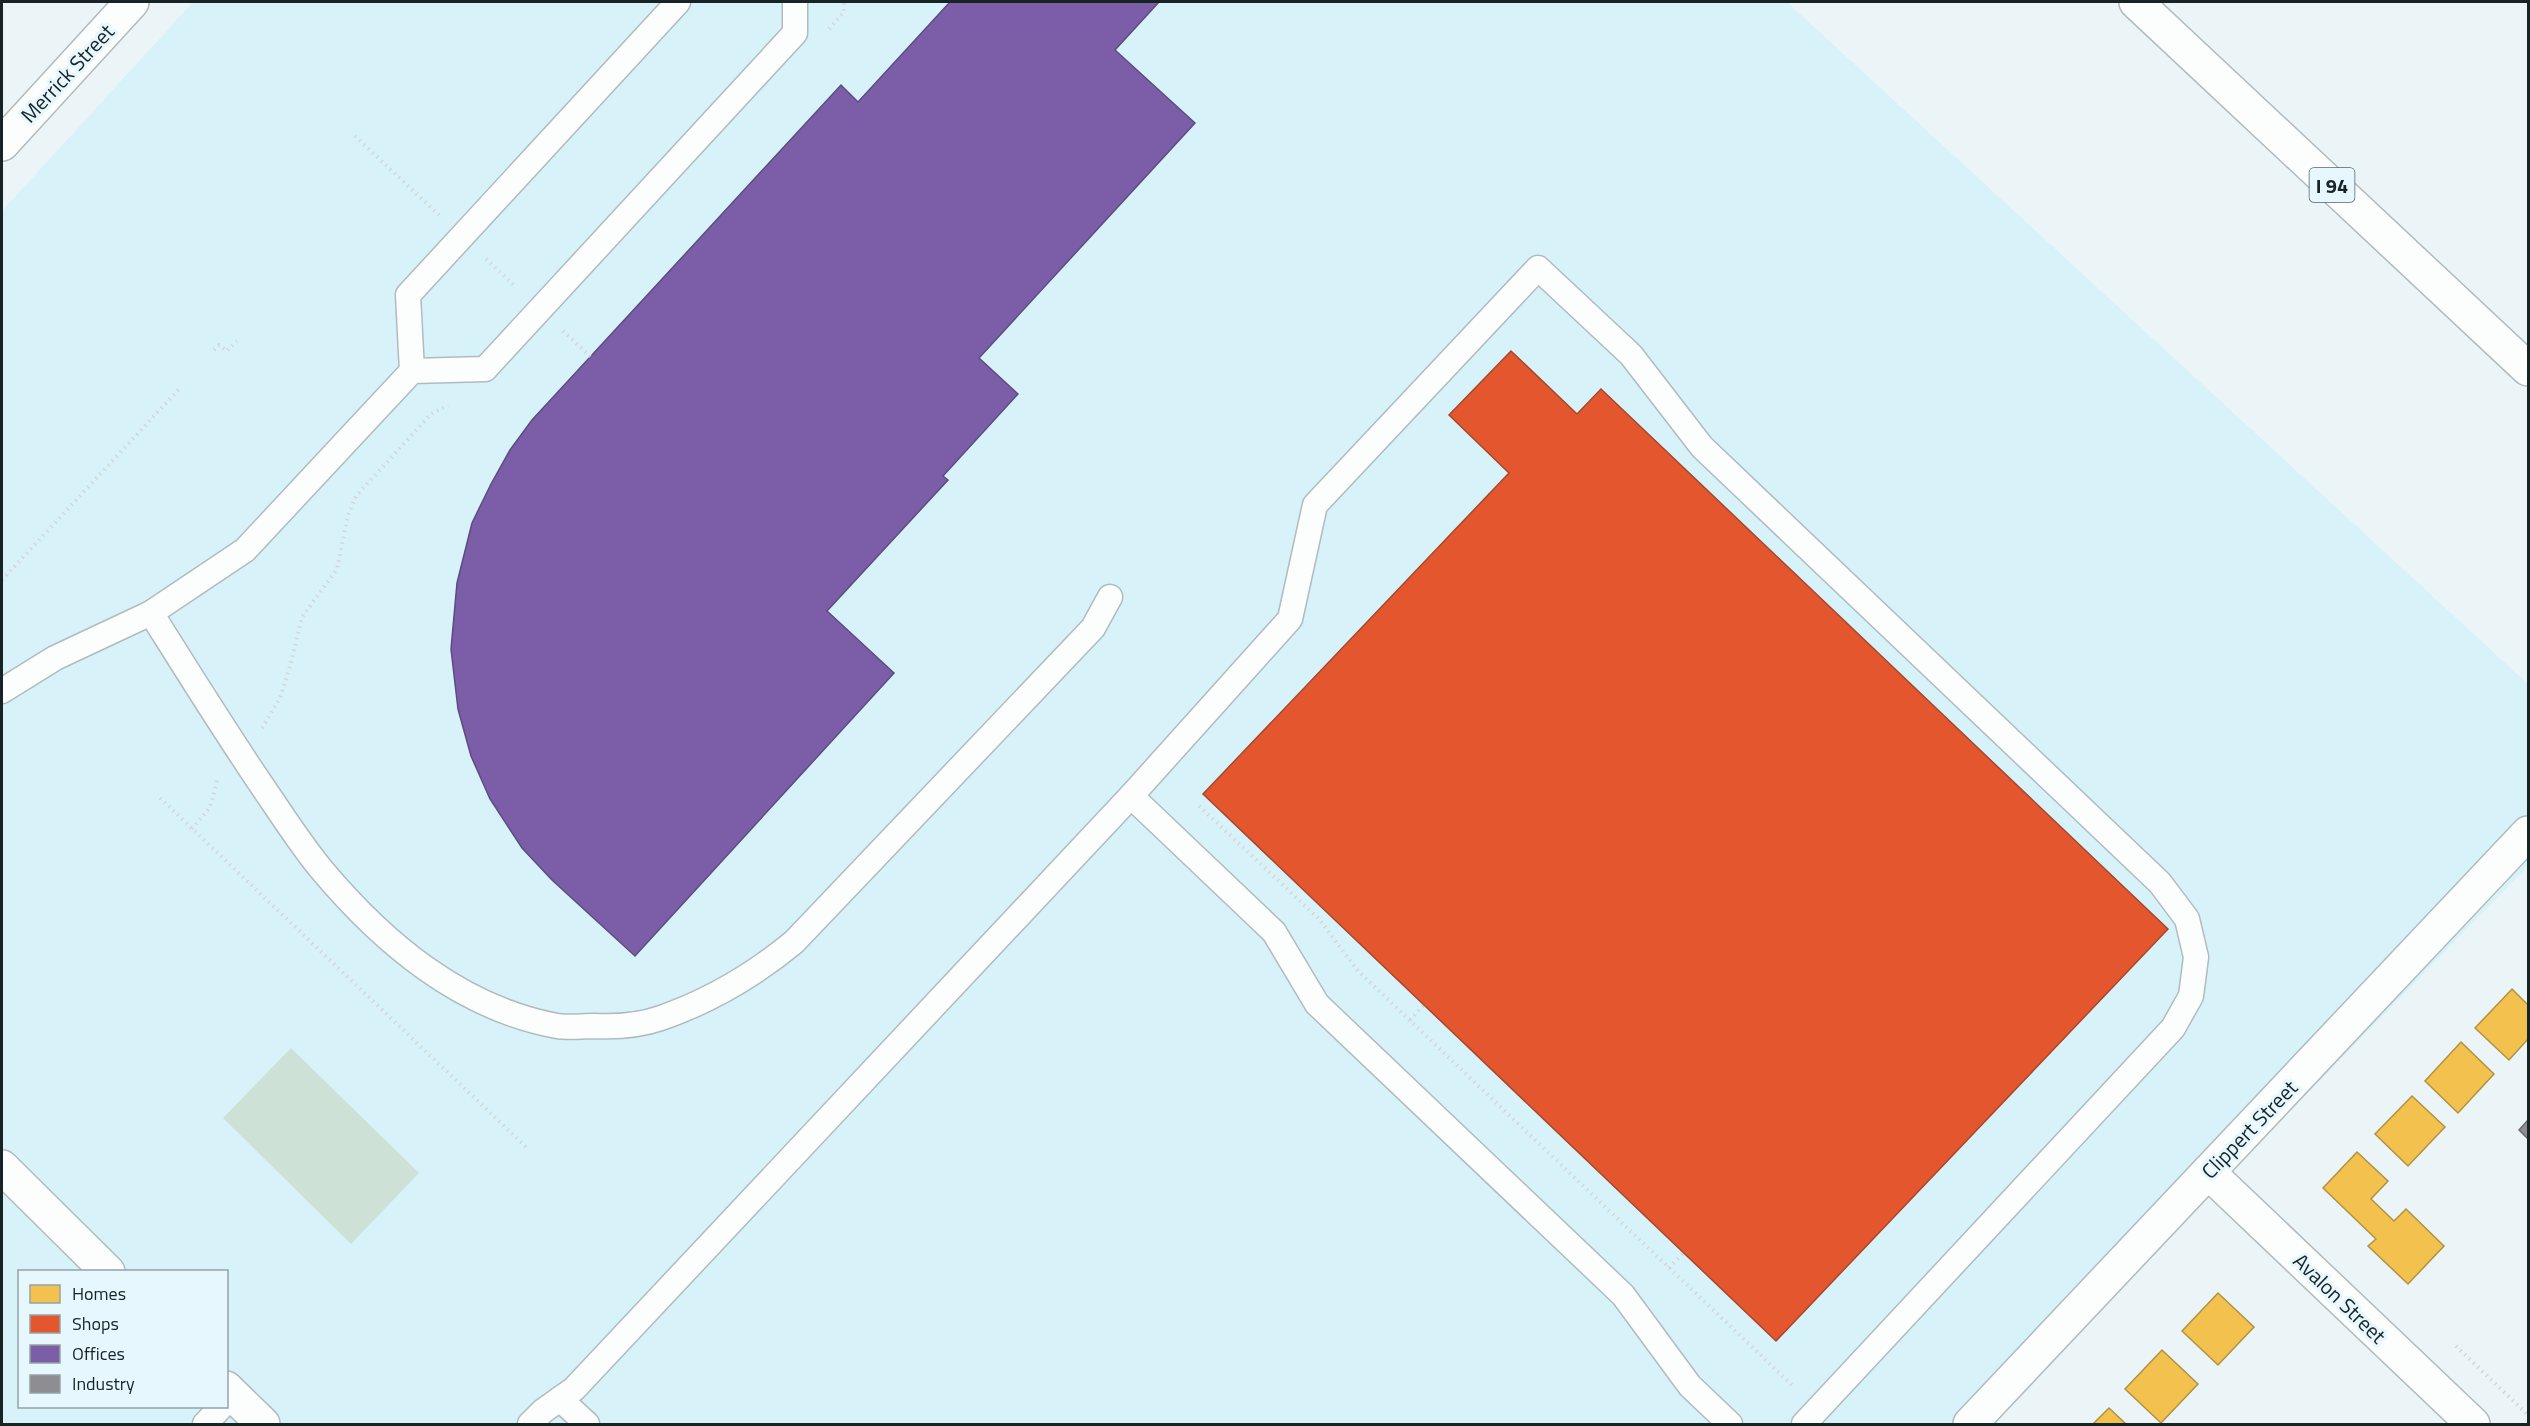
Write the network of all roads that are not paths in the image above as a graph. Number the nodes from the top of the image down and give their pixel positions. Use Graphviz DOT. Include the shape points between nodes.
graph roads {
  1 [pos="132,2"];
  2 [pos="678,2"];
  3 [pos="795,2"];
  4 [pos="2136,2"];
  5 [pos="2,144"];
  6 [pos="2529,369"];
  7 [pos="412,371"];
  8 [pos="1110,597"];
  9 [pos="151,613"];
  10 [pos="2,691"];
  11 [pos="1131,796"];
  12 [pos="2529,833"];
  13 [pos="2,1167"];
  14 [pos="2208,1172"];
  15 [pos="106,1270"];
  16 [pos="228,1399"];
  17 [pos="560,1399"];
  18 [pos="219,1408"];
  19 [pos="205,1425"];
  20 [pos="263,1425"];
  21 [pos="530,1425"];
  22 [pos="587,1425"];
  23 [pos="1730,1425"];
  24 [pos="1804,1425"];
  25 [pos="1970,1425"];
  26 [pos="2473,1425"];
  1 -- 5 [label="main road, Merrick Street"];
  2 -- 7 [label="lane" via="408,295"];
  3 -- 7 [label="lane" via="795,33 485,369"];
  4 -- 6 [label="main road, I 94"];
  7 -- 9 [label="lane" via="245,550"];
  8 -- 9 [label="lane" via="1086,637 794,942 759,970 708,998 659,1019 612,1026 559,1026 514,1015 436,977 401,951 362,915 314,859 239,753"];
  9 -- 10 [label="lane" via="55,658"];
  11 -- 17 [label="lane" via="574,1389"];
  11 -- 23 [label="lane" via="1274,932 1317,1004 1623,1295 1690,1386"];
  11 -- 24 [label="lane" via="1290,619 1315,505 1538,268 1630,356 1702,447 2160,883 2187,919 2196,957 2191,996 2173,1028"];
  12 -- 14 [label="main road, Clippert Street"];
  13 -- 15 [label="main road"];
  14 -- 25 [label="main road, Clippert Street"];
  14 -- 26 [label="main road, Avalon Street"];
  16 -- 20 [label="main road"];
  17 -- 21 [label="lane"];
  17 -- 22 [label="lane"];
  18 -- 19 [label="lane"];
}
